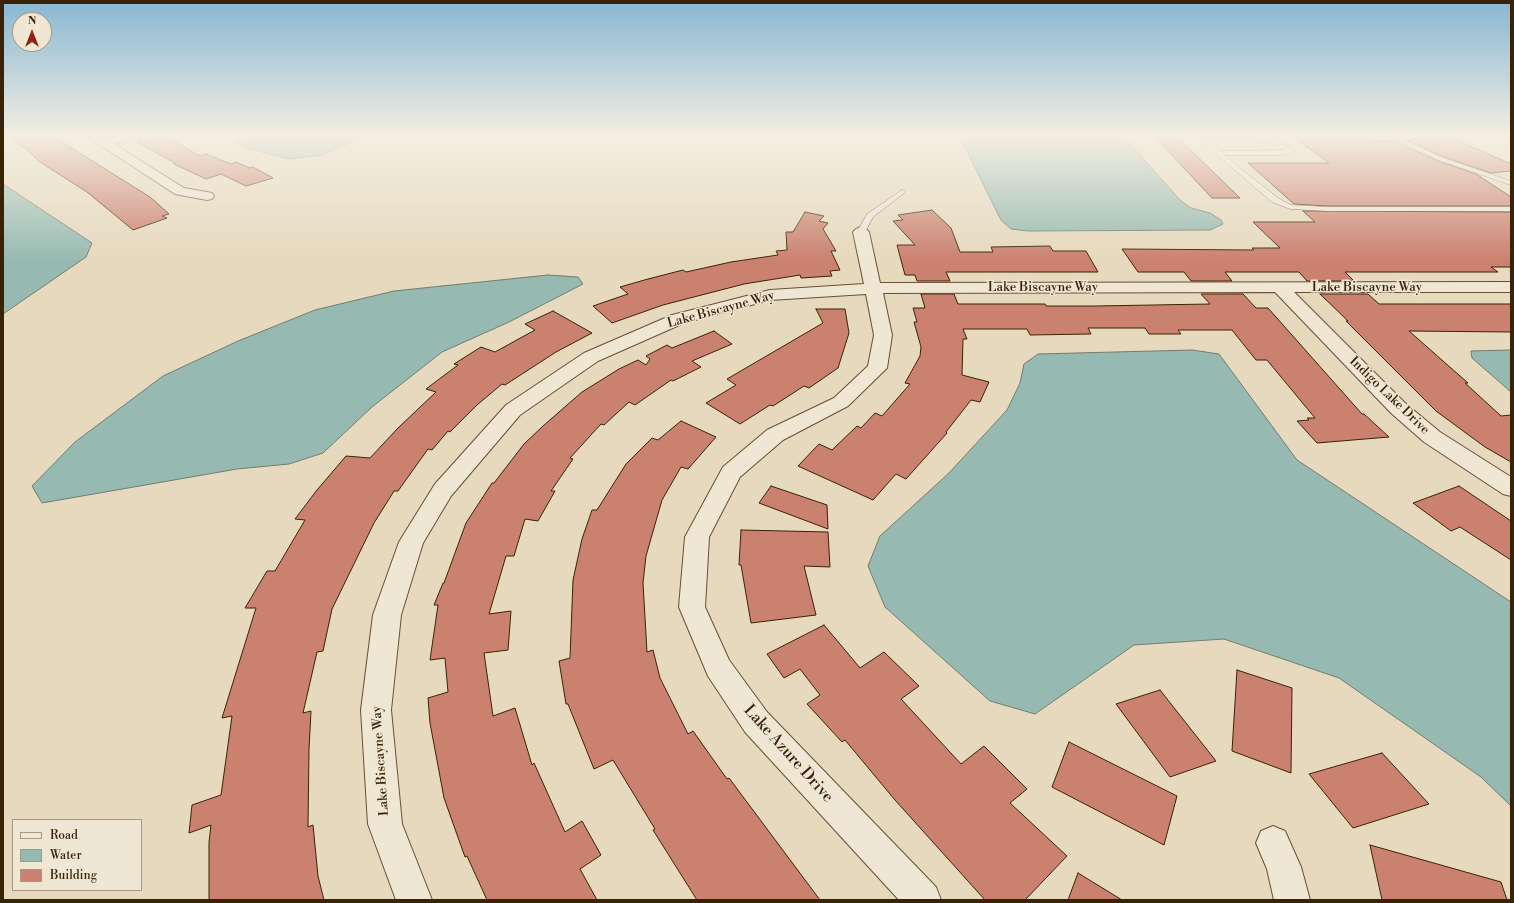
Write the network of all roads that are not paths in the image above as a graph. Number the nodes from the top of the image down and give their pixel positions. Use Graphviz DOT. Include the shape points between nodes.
graph roads {
  1 [pos="158,177"];
  2 [pos="1247,177"];
  3 [pos="1494,177"];
  4 [pos="1511,183"];
  5 [pos="902,192"];
  6 [pos="207,196"];
  7 [pos="1511,209"];
  8 [pos="861,232"];
  9 [pos="1511,287"];
  10 [pos="873,288"];
  11 [pos="1280,288"];
  12 [pos="1511,488"];
  13 [pos="1273,843"];
  14 [pos="414,900"];
  15 [pos="923,900"];
  16 [pos="1292,900"];
  1 -- 6 [label="street" via="180,191"];
  2 -- 7 [label="lane" via="1275,200 1290,207"];
  3 -- 4 [label="lane"];
  5 -- 8 [label="lane" via="870,216"];
  8 -- 10 [label="street, Lake Azure Drive"];
  9 -- 11 [label="street, Lake Biscayne Way"];
  10 -- 11 [label="street, Lake Biscayne Way"];
  10 -- 14 [label="street, Lake Biscayne Way" via="770,295 678,319 591,357 513,410 443,490 411,542 387,615 376,710 385,824"];
  10 -- 15 [label="street, Lake Azure Drive" via="883,335 877,368 840,402 775,435 731,472 696,537 692,607 718,667 756,722"];
  11 -- 12 [label="street, Indigo Lake Drive" via="1398,408 1432,437"];
  13 -- 16 [label="street" via="1284,867"];
}
